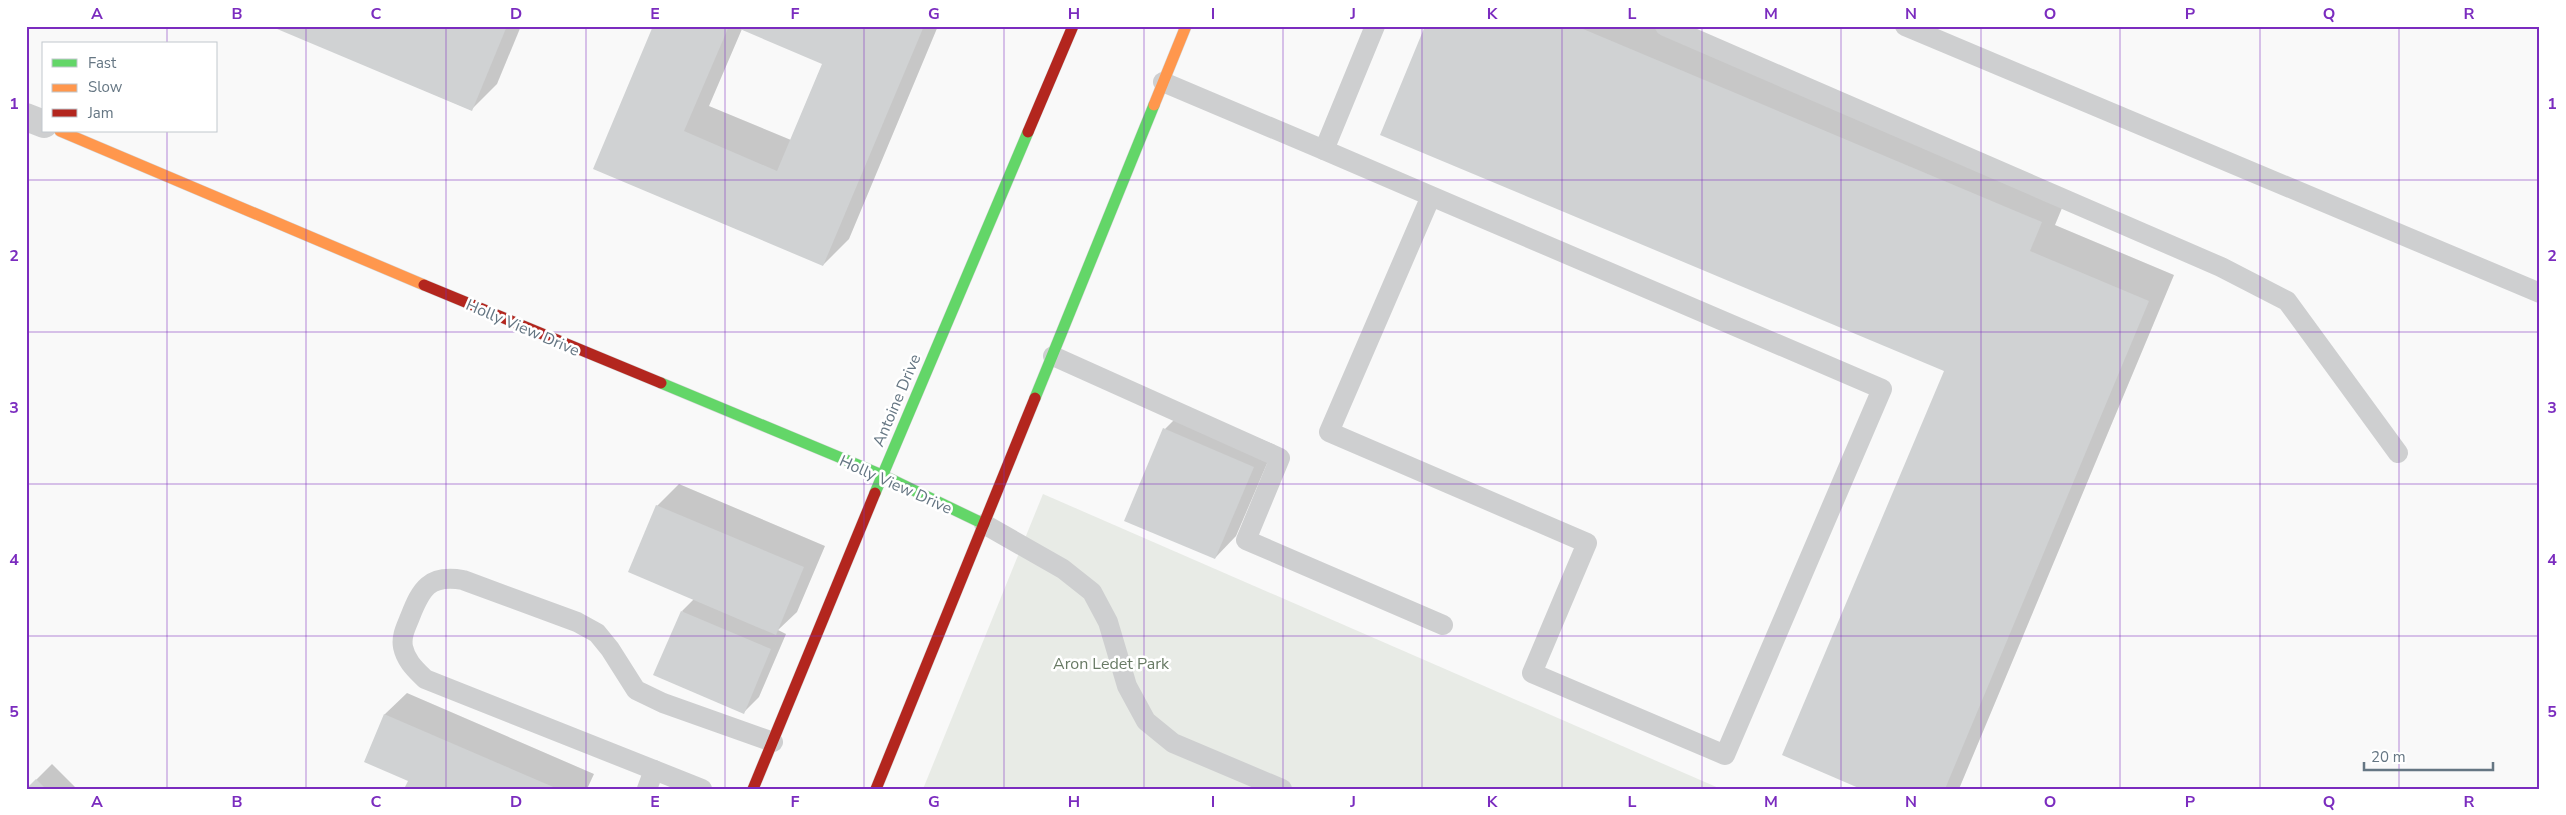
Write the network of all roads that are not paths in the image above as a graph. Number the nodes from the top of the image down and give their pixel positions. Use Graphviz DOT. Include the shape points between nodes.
graph roads {
  1 [pos="1073,26"];
  2 [pos="1186,26"];
  3 [pos="1376,26"];
  4 [pos="1664,26"];
  5 [pos="1905,26"];
  6 [pos="1163,82"];
  7 [pos="26,117"];
  8 [pos="42,123"];
  9 [pos="62,132"];
  10 [pos="1324,150"];
  11 [pos="1431,196"];
  12 [pos="2540,293"];
  13 [pos="1053,356"];
  14 [pos="2398,453"];
  15 [pos="882,475"];
  16 [pos="984,524"];
  17 [pos="1443,625"];
  18 [pos="773,742"];
  19 [pos="650,780"];
  20 [pos="702,789"];
  21 [pos="753,789"];
  22 [pos="876,789"];
  23 [pos="1282,789"];
  1 -- 15 [label="main road, Antoine Drive"];
  2 -- 6 [label="main road"];
  3 -- 10 [label="lane"];
  4 -- 14 [label="lane" via="2221,267 2287,301"];
  5 -- 12 [label="lane"];
  6 -- 10 [label="lane"];
  6 -- 13 [label="main road"];
  7 -- 8 [label="street"];
  9 -- 15 [label="main road, Holly View Drive" via="431,289"];
  10 -- 11 [label="lane"];
  11 -- 11 [label="lane" via="1330,432 1587,543 1532,673 1725,755 1882,389"];
  13 -- 16 [label="main road"];
  13 -- 17 [label="lane" via="1280,458 1246,540"];
  15 -- 16 [label="main road, Holly View Drive"];
  15 -- 18 [label="main road, Antoine Drive"];
  16 -- 22 [label="main road"];
  16 -- 23 [label="lane" via="1063,569 1092,592 1108,622 1127,686 1146,721 1173,743"];
  18 -- 19 [label="lane" via="663,703 636,690 597,633 578,622 463,580 439,578 426,586 418,596 403,634 403,646 411,666 425,679 586,743"];
  18 -- 21 [label="main road, Antoine Drive"];
  19 -- 20 [label="lane"];
}
